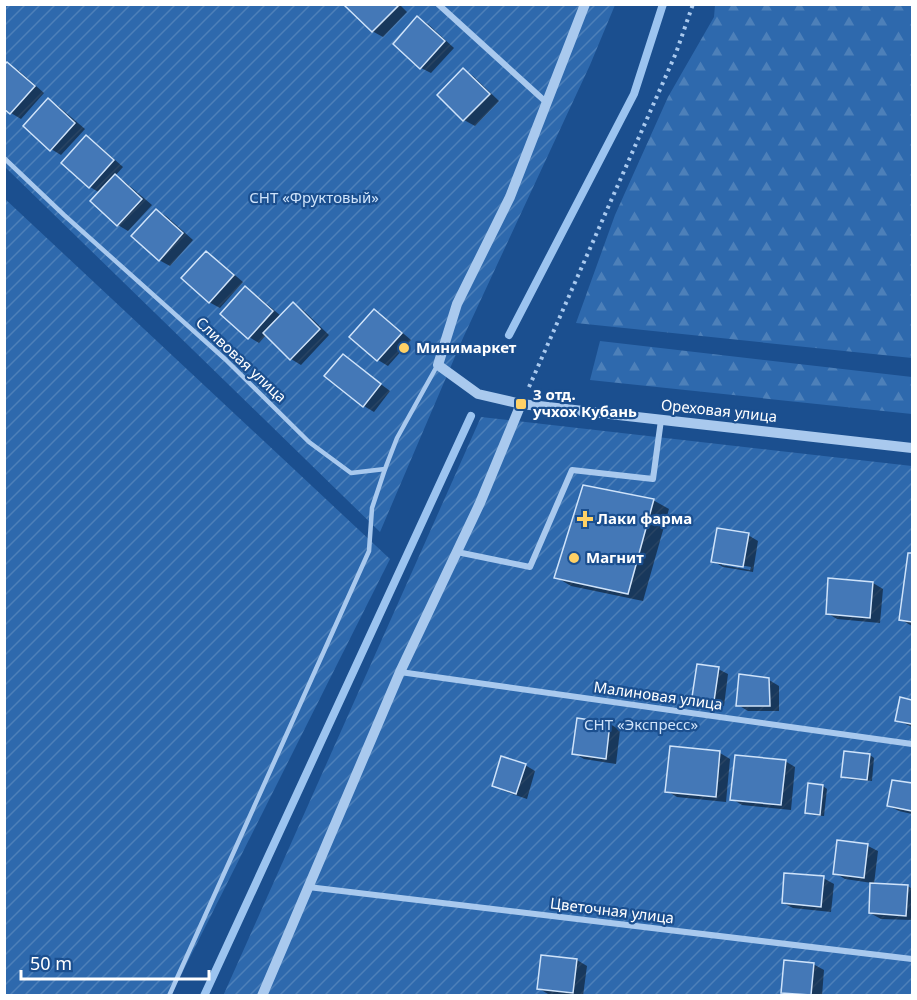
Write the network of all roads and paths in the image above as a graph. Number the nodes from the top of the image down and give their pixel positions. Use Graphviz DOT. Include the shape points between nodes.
graph roads {
  1 [pos="438,4"];
  2 [pos="585,4"];
  3 [pos="693,4"];
  4 [pos="548,104"];
  5 [pos="4,158"];
  6 [pos="438,365"];
  7 [pos="521,404"];
  8 [pos="661,420"];
  9 [pos="912,448"];
  10 [pos="386,469"];
  11 [pos="457,552"];
  12 [pos="400,672"];
  13 [pos="912,744"];
  14 [pos="308,887"];
  15 [pos="912,959"];
  16 [pos="169,996"];
  17 [pos="262,996"];
  1 -- 4 [label="street"];
  2 -- 4 [label="street"];
  3 -- 7 [label="path" via="671,64"];
  4 -- 6 [label="street" via="510,197 457,304"];
  5 -- 10 [label="lane, Сливовая улица" via="225,359 309,442 351,473"];
  6 -- 7 [label="street, Ореховая улица" via="478,394"];
  6 -- 10 [label="lane" via="397,438"];
  7 -- 8 [label="street, Ореховая улица"];
  7 -- 11 [label="street"];
  8 -- 9 [label="street, Ореховая улица"];
  8 -- 11 [label="street" via="653,479 572,470 530,567"];
  10 -- 16 [label="lane" via="372,508 369,551"];
  11 -- 12 [label="street"];
  12 -- 13 [label="street, Малиновая улица"];
  12 -- 14 [label="street"];
  14 -- 15 [label="street, Цветочная улица"];
  14 -- 17 [label="street"];
}
